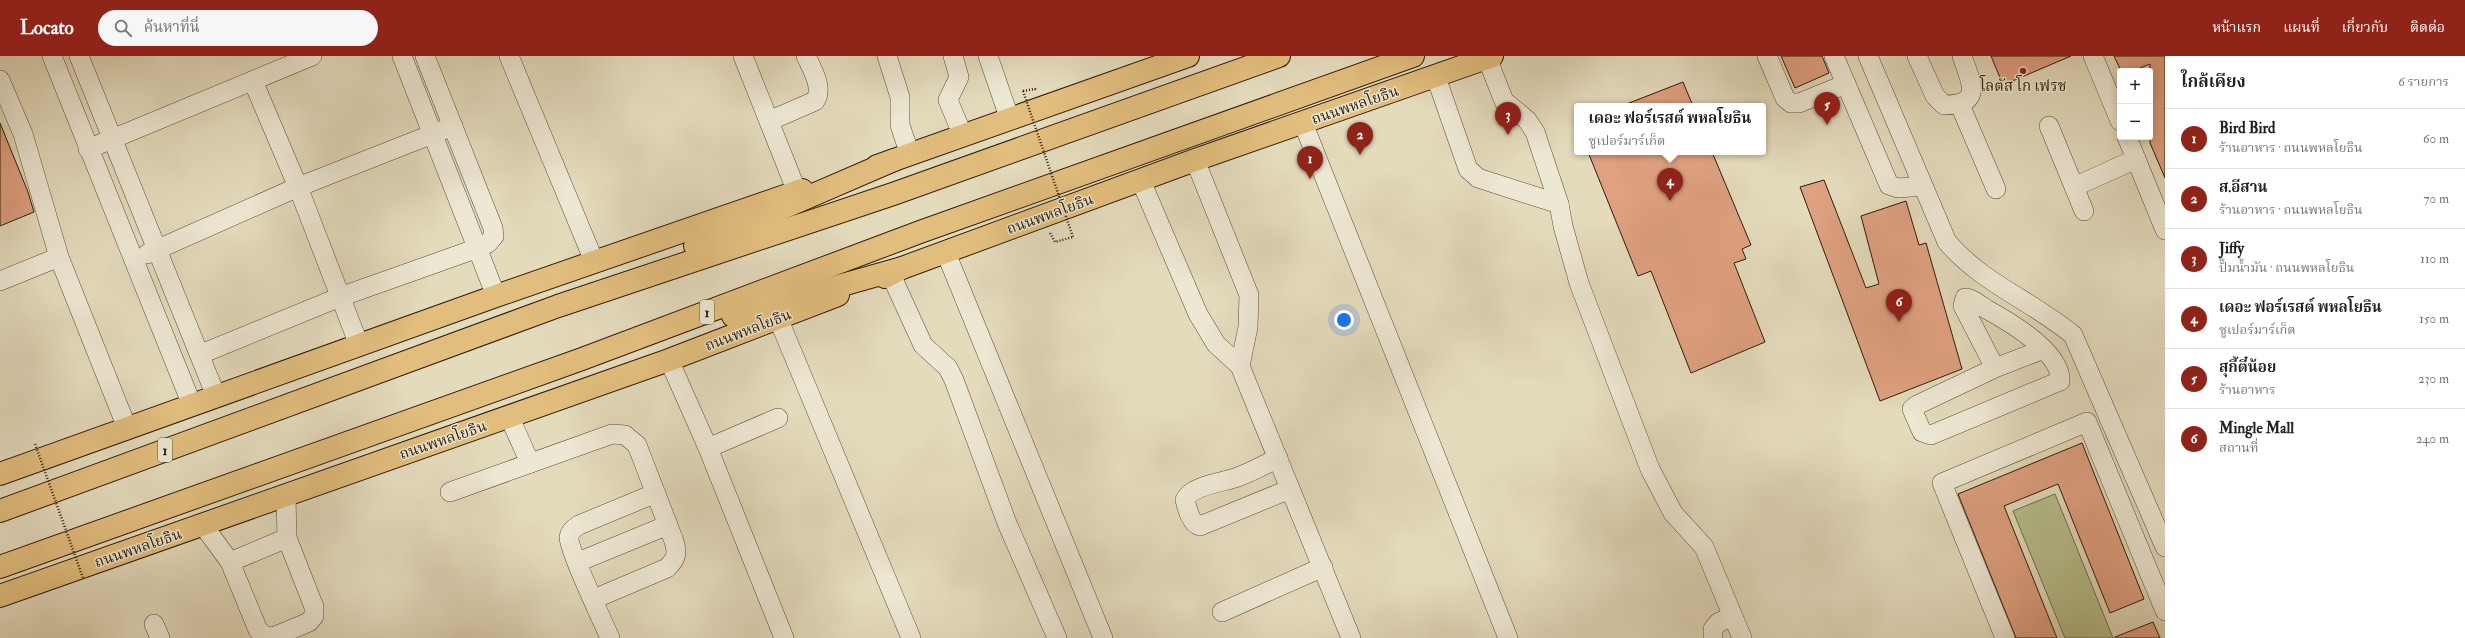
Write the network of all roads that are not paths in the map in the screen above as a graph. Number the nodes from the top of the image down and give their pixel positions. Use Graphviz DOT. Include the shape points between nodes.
graph roads {
  1 [pos="52,56"];
  2 [pos="79,56"];
  3 [pos="312,56"];
  4 [pos="402,56"];
  5 [pos="425,56"];
  6 [pos="509,56"];
  7 [pos="743,56"];
  8 [pos="806,56"];
  9 [pos="887,56"];
  10 [pos="954,56"];
  11 [pos="988,56"];
  12 [pos="1188,56"];
  13 [pos="1279,56"];
  14 [pos="1413,56"];
  15 [pos="1767,56"];
  16 [pos="1834,56"];
  17 [pos="1868,56"];
  18 [pos="1917,56"];
  19 [pos="1962,56"];
  20 [pos="2093,56"];
  21 [pos="1490,57"];
  22 [pos="1436,77"];
  23 [pos="0,80"];
  24 [pos="253,81"];
  25 [pos="1846,84"];
  26 [pos="1886,100"];
  27 [pos="1960,105"];
  28 [pos="1858,111"];
  29 [pos="2117,114"];
  30 [pos="1010,120"];
  31 [pos="769,121"];
  32 [pos="1303,123"];
  33 [pos="454,126"];
  34 [pos="2049,126"];
  35 [pos="433,134"];
  36 [pos="963,136"];
  37 [pos="114,138"];
  38 [pos="2128,140"];
  39 [pos="88,149"];
  40 [pos="902,157"];
  41 [pos="2136,159"];
  42 [pos="1195,160"];
  43 [pos="1140,181"];
  44 [pos="1923,186"];
  45 [pos="298,187"];
  46 [pos="2074,187"];
  47 [pos="1996,188"];
  48 [pos="797,192"];
  49 [pos="1559,204"];
  50 [pos="2084,211"];
  51 [pos="2165,230"];
  52 [pos="478,248"];
  53 [pos="158,250"];
  54 [pos="946,252"];
  55 [pos="58,257"];
  56 [pos="135,258"];
  57 [pos="594,261"];
  58 [pos="896,272"];
  59 [pos="0,281"];
  60 [pos="496,296"];
  61 [pos="340,297"];
  62 [pos="2024,300"];
  63 [pos="558,306"];
  64 [pos="778,318"];
  65 [pos="2009,322"];
  66 [pos="359,345"];
  67 [pos="2044,349"];
  68 [pos="200,354"];
  69 [pos="582,359"];
  70 [pos="669,360"];
  71 [pos="1240,366"];
  72 [pos="1995,368"];
  73 [pos="216,396"];
  74 [pos="192,405"];
  75 [pos="509,416"];
  76 [pos="778,418"];
  77 [pos="127,428"];
  78 [pos="708,448"];
  79 [pos="1278,458"];
  80 [pos="530,463"];
  81 [pos="0,474"];
  82 [pos="1290,489"];
  83 [pos="450,492"];
  84 [pos="656,493"];
  85 [pos="286,496"];
  86 [pos="0,511"];
  87 [pos="203,525"];
  88 [pos="668,526"];
  89 [pos="287,538"];
  90 [pos="2165,547"];
  91 [pos="230,562"];
  92 [pos="578,562"];
  93 [pos="1323,567"];
  94 [pos="0,568"];
  95 [pos="0,596"];
  96 [pos="594,599"];
  97 [pos="2164,606"];
  98 [pos="1222,612"];
  99 [pos="1732,616"];
  100 [pos="610,638"];
  101 [pos="784,638"];
  102 [pos="911,638"];
  103 [pos="1057,638"];
  104 [pos="1103,638"];
  105 [pos="1352,638"];
  106 [pos="1508,638"];
  107 [pos="1713,638"];
  108 [pos="1742,638"];
  109 [pos="2005,638"];
  1 -- 39 [label="street"];
  2 -- 37 [label="street"];
  3 -- 24 [label="street"];
  4 -- 35 [label="street"];
  5 -- 33 [label="street"];
  6 -- 57 [label="street"];
  7 -- 31 [label="street"];
  8 -- 31 [label="street" via="819,88 819,96 815,101"];
  9 -- 40 [label="street" via="900,98"];
  10 -- 36 [label="street" via="959,77 948,100"];
  11 -- 30 [label="street"];
  12 -- 30 [label="main road, 1"];
  13 -- 63 [label="main road, 1" via="892,194"];
  14 -- 69 [label="main road, ถนนพหลโยธิน / 1" via="920,232"];
  15 -- 25 [label="street" via="1785,98 1790,103 1799,103"];
  16 -- 25 [label="street"];
  17 -- 26 [label="street"];
  18 -- 27 [label="street" via="1935,96 1944,105"];
  19 -- 27 [label="street" via="1972,86 1968,100"];
  20 -- 29 [label="street"];
  21 -- 22 [label="main road, ถนนพหลโยธิน / 1"];
  21 -- 49 [label="street" via="1504,101 1526,120 1535,132"];
  22 -- 32 [label="main road, ถนนพหลโยธิน / 1"];
  22 -- 49 [label="street" via="1468,169 1478,178"];
  23 -- 55 [label="street" via="23,134"];
  24 -- 37 [label="street"];
  24 -- 45 [label="street"];
  25 -- 28 [label="street"];
  26 -- 28 [label="street"];
  26 -- 44 [label="street"];
  27 -- 47 [label="street"];
  28 -- 44 [label="street" via="1889,185 1898,188"];
  30 -- 36 [label="main road, 1"];
  31 -- 48 [label="street"];
  32 -- 42 [label="main road, ถนนพหลโยธิน / 1"];
  32 -- 106 [label="street"];
  33 -- 35 [label="street"];
  33 -- 52 [label="street" via="493,228 494,236"];
  34 -- 46 [label="street"];
  35 -- 45 [label="street"];
  35 -- 52 [label="street"];
  36 -- 40 [label="main road, 1"];
  37 -- 39 [label="street"];
  37 -- 53 [label="street"];
  38 -- 41 [label="street"];
  39 -- 56 [label="street"];
  40 -- 48 [label="main road, 1"];
  40 -- 63 [label="main road"];
  41 -- 46 [label="street"];
  41 -- 51 [label="street"];
  42 -- 43 [label="main road, ถนนพหลโยธิน / 1"];
  42 -- 71 [label="street" via="1249,295 1248,327"];
  43 -- 54 [label="main road, ถนนพหลโยธิน / 1"];
  43 -- 71 [label="street" via="1198,314 1216,344"];
  44 -- 62 [label="street" via="1947,242 1960,256 1993,281"];
  45 -- 53 [label="street"];
  45 -- 61 [label="street"];
  46 -- 50 [label="street"];
  48 -- 57 [label="main road, 1"];
  49 -- 99 [label="street" via="1579,283 1650,469 1673,513 1704,548"];
  52 -- 60 [label="street"];
  52 -- 61 [label="street"];
  53 -- 56 [label="street"];
  53 -- 68 [label="street"];
  54 -- 58 [label="main road, ถนนพหลโยธิน / 1"];
  54 -- 104 [label="street"];
  55 -- 59 [label="street"];
  55 -- 77 [label="street"];
  56 -- 74 [label="street"];
  57 -- 60 [label="main road, 1"];
  58 -- 64 [label="main road, ถนนพหลโยธิน / 1"];
  58 -- 69 [label="main road"];
  58 -- 103 [label="street" via="923,345 948,368 954,380 1007,523"];
  60 -- 66 [label="main road, 1"];
  61 -- 66 [label="street"];
  61 -- 68 [label="street"];
  62 -- 65 [label="street"];
  62 -- 90 [label="street" via="2073,335"];
  63 -- 86 [label="main road, 1"];
  64 -- 70 [label="main road, ถนนพหลโยธิน / 1"];
  64 -- 102 [label="street"];
  65 -- 67 [label="street"];
  65 -- 72 [label="street" via="1968,298 1963,301 1963,306"];
  66 -- 73 [label="main road, 1"];
  67 -- 72 [label="street"];
  67 -- 72 [label="street" via="2054,360 2061,375 2060,381 2054,386 1931,435 1922,432 1912,409"];
  68 -- 73 [label="street"];
  69 -- 94 [label="main road, ถนนพหลโยธิน / 1"];
  70 -- 75 [label="main road, ถนนพหลโยธิน / 1"];
  70 -- 78 [label="street"];
  71 -- 79 [label="street"];
  73 -- 74 [label="main road, 1"];
  74 -- 77 [label="main road, 1"];
  75 -- 80 [label="street"];
  75 -- 85 [label="main road, ถนนพหลโยธิน / 1"];
  76 -- 78 [label="street"];
  77 -- 81 [label="main road, 1"];
  78 -- 101 [label="street"];
  79 -- 82 [label="street"];
  79 -- 82 [label="street" via="1235,478 1225,479 1189,493 1185,500 1194,522 1200,526"];
  80 -- 83 [label="street"];
  80 -- 84 [label="street" via="612,434 624,435 637,445"];
  82 -- 93 [label="street"];
  84 -- 88 [label="street"];
  84 -- 92 [label="street" via="574,528 569,538"];
  85 -- 87 [label="main road, ถนนพหลโยธิน / 1"];
  85 -- 89 [label="street"];
  87 -- 91 [label="street"];
  87 -- 95 [label="main road, ถนนพหลโยธิน / 1"];
  88 -- 92 [label="street"];
  88 -- 96 [label="street" via="677,551 676,560 667,568"];
  89 -- 91 [label="street"];
  89 -- 91 [label="street" via="314,607 314,616 309,622 273,637 265,636 258,630"];
  92 -- 96 [label="street"];
  93 -- 98 [label="street"];
  93 -- 105 [label="street"];
  96 -- 100 [label="street"];
  97 -- 109 [label="street" via="2087,422 1942,483"];
  99 -- 107 [label="street" via="1718,623 1713,629"];
  99 -- 108 [label="street"];
}
